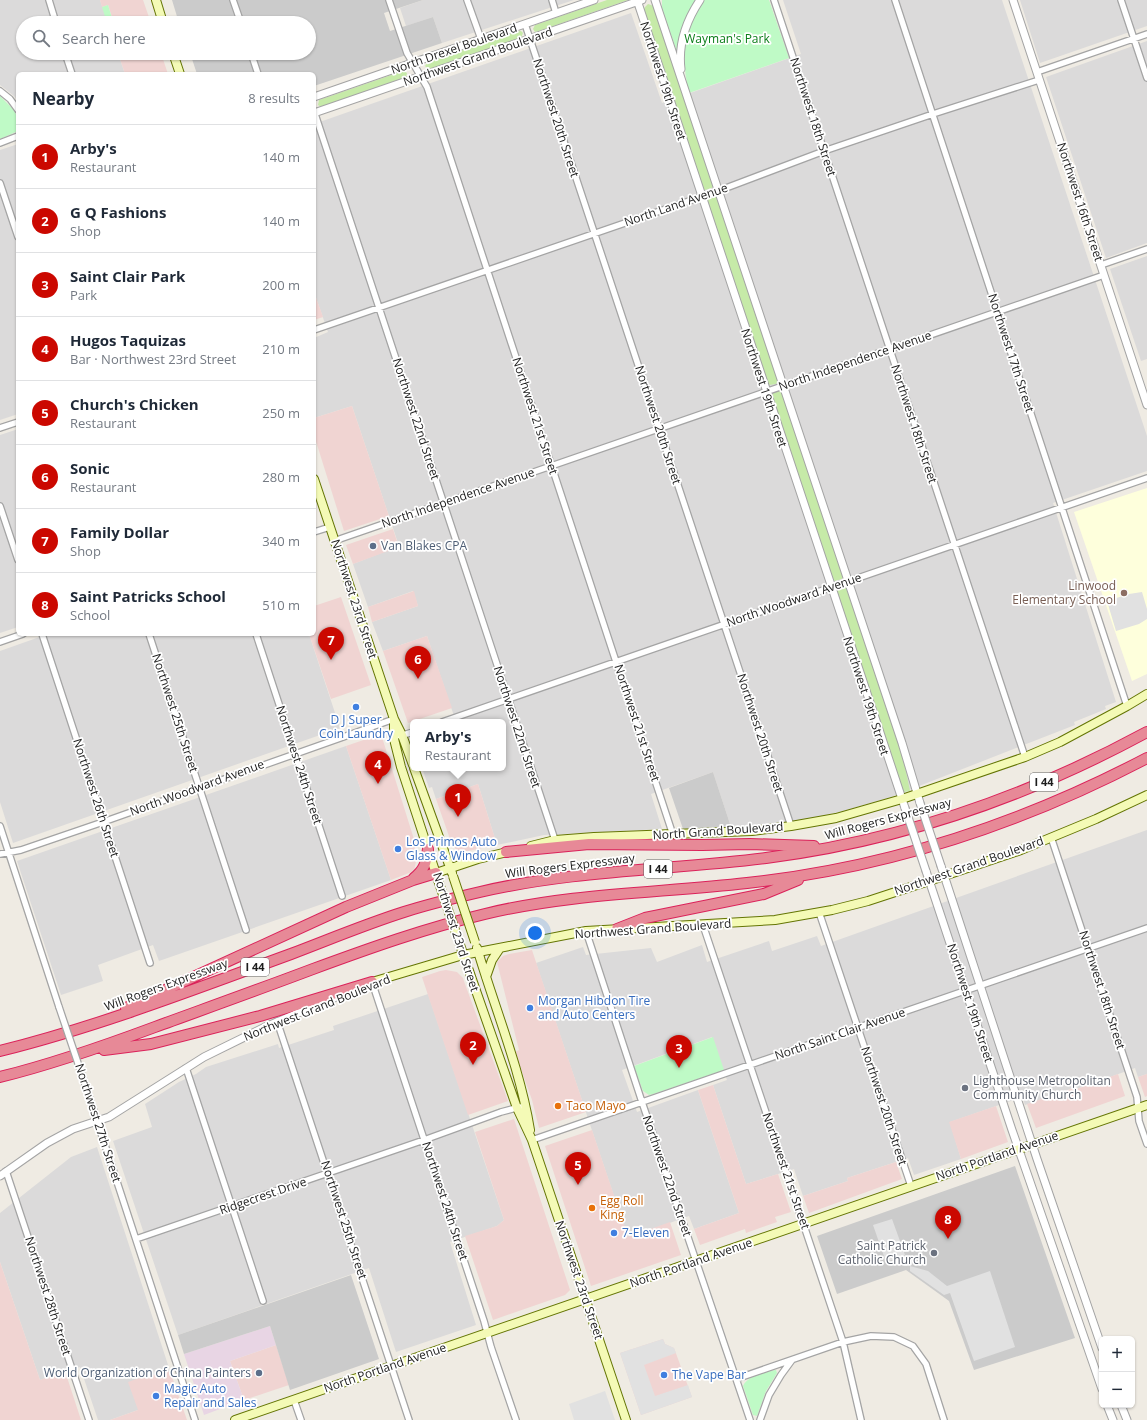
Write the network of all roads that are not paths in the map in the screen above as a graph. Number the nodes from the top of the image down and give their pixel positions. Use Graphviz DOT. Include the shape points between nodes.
graph roads {
  1 [pos="49,0"];
  2 [pos="156,0"];
  3 [pos="233,0"];
  4 [pos="389,0"];
  5 [pos="467,0"];
  6 [pos="552,0"];
  7 [pos="594,0"];
  8 [pos="655,0"];
  9 [pos="700,0"];
  10 [pos="774,0"];
  11 [pos="895,0"];
  12 [pos="1013,0"];
  13 [pos="1121,0"];
  14 [pos="639,1"];
  15 [pos="556,13"];
  16 [pos="54,16"];
  17 [pos="161,16"];
  18 [pos="239,16"];
  19 [pos="525,24"];
  20 [pos="1147,34"];
  21 [pos="530,38"];
  22 [pos="1134,38"];
  23 [pos="481,39"];
  24 [pos="67,60"];
  25 [pos="175,60"];
  26 [pos="253,60"];
  27 [pos="413,63"];
  28 [pos="71,72"];
  29 [pos="179,72"];
  30 [pos="257,72"];
  31 [pos="1037,72"];
  32 [pos="421,77"];
  33 [pos="1147,78"];
  34 [pos="682,79"];
  35 [pos="1039,80"];
  36 [pos="0,91"];
  37 [pos="316,96"];
  38 [pos="16,107"];
  39 [pos="316,111"];
  40 [pos="933,114"];
  41 [pos="316,118"];
  42 [pos="16,137"];
  43 [pos="0,143"];
  44 [pos="824,152"];
  45 [pos="0,183"];
  46 [pos="718,191"];
  47 [pos="701,196"];
  48 [pos="16,231"];
  49 [pos="595,233"];
  50 [pos="1147,249"];
  51 [pos="1101,265"];
  52 [pos="487,270"];
  53 [pos="1104,275"];
  54 [pos="379,308"];
  55 [pos="997,312"];
  56 [pos="316,329"];
  57 [pos="890,349"];
  58 [pos="783,386"];
  59 [pos="766,392"];
  60 [pos="1147,404"];
  61 [pos="16,423"];
  62 [pos="0,428"];
  63 [pos="659,429"];
  64 [pos="552,467"];
  65 [pos="1147,478"];
  66 [pos="316,485"];
  67 [pos="444,503"];
  68 [pos="0,506"];
  69 [pos="1062,508"];
  70 [pos="330,526"];
  71 [pos="316,531"];
  72 [pos="334,541"];
  73 [pos="954,544"];
  74 [pos="16,554"];
  75 [pos="848,582"];
  76 [pos="831,587"];
  77 [pos="724,624"];
  78 [pos="17,636"];
  79 [pos="43,636"];
  80 [pos="150,636"];
  81 [pos="257,636"];
  82 [pos="0,642"];
  83 [pos="616,662"];
  84 [pos="1147,694"];
  85 [pos="508,699"];
  86 [pos="1127,706"];
  87 [pos="394,719"];
  88 [pos="451,719"];
  89 [pos="1147,732"];
  90 [pos="410,733"];
  91 [pos="402,735"];
  92 [pos="394,738"];
  93 [pos="295,753"];
  94 [pos="410,757"];
  95 [pos="1025,757"];
  96 [pos="1147,758"];
  97 [pos="415,771"];
  98 [pos="200,788"];
  99 [pos="917,794"];
  100 [pos="1147,795"];
  101 [pos="902,799"];
  102 [pos="103,822"];
  103 [pos="0,826"];
  104 [pos="791,826"];
  105 [pos="674,835"];
  106 [pos="1051,838"];
  107 [pos="555,840"];
  108 [pos="836,847"];
  109 [pos="428,849"];
  110 [pos="9,852"];
  111 [pos="506,852"];
  112 [pos="0,854"];
  113 [pos="451,872"];
  114 [pos="814,873"];
  115 [pos="437,876"];
  116 [pos="945,876"];
  117 [pos="413,880"];
  118 [pos="929,881"];
  119 [pos="342,896"];
  120 [pos="819,912"];
  121 [pos="704,925"];
  122 [pos="1147,928"];
  123 [pos="617,929"];
  124 [pos="246,930"];
  125 [pos="586,931"];
  126 [pos="500,948"];
  127 [pos="1088,948"];
  128 [pos="478,952"];
  129 [pos="463,955"];
  130 [pos="150,963"];
  131 [pos="486,977"];
  132 [pos="372,982"];
  133 [pos="980,986"];
  134 [pos="966,990"];
  135 [pos="277,1021"];
  136 [pos="858,1028"];
  137 [pos="75,1031"];
  138 [pos="0,1051"];
  139 [pos="88,1052"];
  140 [pos="750,1065"];
  141 [pos="186,1068"];
  142 [pos="0,1077"];
  143 [pos="642,1102"];
  144 [pos="1147,1104"];
  145 [pos="526,1106"];
  146 [pos="517,1108"];
  147 [pos="1138,1108"];
  148 [pos="98,1122"];
  149 [pos="424,1140"];
  150 [pos="532,1140"];
  151 [pos="1032,1144"];
  152 [pos="1147,1144"];
  153 [pos="1019,1149"];
  154 [pos="3,1174"];
  155 [pos="328,1174"];
  156 [pos="911,1186"];
  157 [pos="232,1206"];
  158 [pos="804,1224"];
  159 [pos="136,1239"];
  160 [pos="696,1261"];
  161 [pos="585,1300"];
  162 [pos="263,1301"];
  163 [pos="487,1333"];
  164 [pos="1099,1339"];
  165 [pos="843,1342"];
  166 [pos="792,1360"];
  167 [pos="391,1366"];
  168 [pos="736,1379"];
  169 [pos="1099,1380"];
  170 [pos="294,1400"];
  171 [pos="1108,1408"];
  172 [pos="1123,1408"];
  173 [pos="89,1420"];
  174 [pos="195,1420"];
  175 [pos="235,1420"];
  176 [pos="301,1420"];
  177 [pos="409,1420"];
  178 [pos="516,1420"];
  179 [pos="626,1420"];
  180 [pos="750,1420"];
  181 [pos="760,1420"];
  182 [pos="861,1420"];
  183 [pos="944,1420"];
  184 [pos="1112,1420"];
  185 [pos="1127,1420"];
  1 -- 16 [label="street"];
  2 -- 17 [label="main road"];
  3 -- 18 [label="street"];
  4 -- 27 [label="street, Northwest 21st Street"];
  5 -- 23 [label="street"];
  6 -- 15 [label="street"];
  7 -- 15 [label="street, North Drexel Boulevard"];
  8 -- 34 [label="street, Northwest 19th Street"];
  9 -- 34 [label="street" via="685,28 680,53"];
  10 -- 44 [label="street, Northwest 18th Street"];
  11 -- 40 [label="street, Northwest 17th Street"];
  12 -- 31 [label="street, Northwest 16th Street"];
  13 -- 22 [label="street"];
  14 -- 21 [label="street, Northwest Grand Boulevard"];
  14 -- 47 [label="street, Northwest 19th Street"];
  15 -- 19 [label="street, North Drexel Boulevard"];
  19 -- 21 [label="street, Northwest 20th Street"];
  19 -- 23 [label="street, North Drexel Boulevard"];
  20 -- 22 [label="street"];
  21 -- 32 [label="street, Northwest Grand Boulevard"];
  21 -- 49 [label="street, Northwest 20th Street"];
  22 -- 31 [label="street"];
  22 -- 33 [label="street"];
  23 -- 27 [label="street, North Drexel Boulevard"];
  24 -- 28 [label="street"];
  25 -- 29 [label="main road"];
  26 -- 30 [label="street"];
  27 -- 32 [label="street, Northwest 21st Street"];
  27 -- 37 [label="street, North Drexel Boulevard"];
  31 -- 35 [label="street, Northwest 16th Street"];
  32 -- 39 [label="street, Northwest Grand Boulevard"];
  32 -- 52 [label="street, Northwest 21st Street" via="427,87"];
  34 -- 46 [label="street, Northwest 19th Street"];
  35 -- 40 [label="street, North Land Avenue"];
  35 -- 51 [label="street, Northwest 16th Street"];
  36 -- 38 [label="street"];
  40 -- 44 [label="street, North Land Avenue"];
  40 -- 55 [label="street, Northwest 17th Street"];
  41 -- 54 [label="street, Northwest 22nd Street"];
  42 -- 43 [label="street"];
  44 -- 46 [label="street, North Land Avenue"];
  44 -- 57 [label="street, Northwest 18th Street"];
  45 -- 48 [label="street"];
  46 -- 47 [label="street, North Land Avenue"];
  46 -- 58 [label="street, Northwest 19th Street"];
  47 -- 49 [label="street, North Land Avenue"];
  47 -- 59 [label="street, Northwest 19th Street"];
  49 -- 52 [label="street, North Land Avenue"];
  49 -- 63 [label="street, Northwest 20th Street"];
  50 -- 51 [label="street"];
  51 -- 53 [label="street, Northwest 16th Street"];
  52 -- 54 [label="street, North Land Avenue"];
  52 -- 64 [label="street, Northwest 21st Street"];
  53 -- 55 [label="street, North Independence Avenue"];
  53 -- 60 [label="street, Northwest 16th Street"];
  54 -- 56 [label="street, North Land Avenue"];
  54 -- 67 [label="street, Northwest 22nd Street"];
  55 -- 57 [label="street, North Independence Avenue"];
  55 -- 69 [label="street, Northwest 17th Street"];
  57 -- 58 [label="street, North Independence Avenue"];
  57 -- 73 [label="street, Northwest 18th Street"];
  58 -- 59 [label="street, North Independence Avenue"];
  58 -- 75 [label="street, Northwest 19th Street"];
  59 -- 63 [label="street, North Independence Avenue"];
  59 -- 76 [label="street, Northwest 19th Street"];
  61 -- 62 [label="street"];
  63 -- 64 [label="street, North Independence Avenue"];
  63 -- 77 [label="street, Northwest 20th Street"];
  64 -- 67 [label="street, North Independence Avenue"];
  64 -- 83 [label="street, Northwest 21st Street"];
  65 -- 69 [label="street, North Woodward Avenue"];
  66 -- 70 [label="main road, Northwest 23rd Street"];
  67 -- 72 [label="street, North Independence Avenue"];
  67 -- 85 [label="street, Northwest 22nd Street"];
  68 -- 74 [label="street"];
  69 -- 73 [label="street, North Woodward Avenue"];
  69 -- 86 [label="street, Northwest 17th Street"];
  70 -- 71 [label="street"];
  70 -- 72 [label="main road, Northwest 23rd Street"];
  72 -- 87 [label="main road, Northwest 23rd Street"];
  73 -- 75 [label="street, North Woodward Avenue"];
  73 -- 95 [label="street, Northwest 18th Street"];
  75 -- 76 [label="street, North Woodward Avenue"];
  75 -- 99 [label="street, Northwest 19th Street"];
  76 -- 77 [label="street, North Woodward Avenue"];
  76 -- 101 [label="street, Northwest 19th Street"];
  77 -- 83 [label="street, North Woodward Avenue"];
  77 -- 104 [label="street, Northwest 20th Street"];
  78 -- 82 [label="street"];
  79 -- 102 [label="street, Northwest 26th Street"];
  80 -- 98 [label="street, Northwest 25th Street"];
  81 -- 93 [label="street, Northwest 24th Street"];
  83 -- 85 [label="street, North Woodward Avenue"];
  83 -- 105 [label="street, Northwest 21st Street"];
  84 -- 86 [label="main road, North Grand Boulevard"];
  85 -- 88 [label="street, North Woodward Avenue"];
  85 -- 107 [label="street, Northwest 22nd Street"];
  86 -- 95 [label="main road, North Grand Boulevard" via="1060,742"];
  87 -- 91 [label="main road, Northwest 23rd Street"];
  87 -- 92 [label="main road, Northwest 23rd Street"];
  87 -- 93 [label="street, North Woodward Avenue"];
  89 -- 108 [label="highway, Will Rogers Expressway / I 44" via="1078,767 1008,797 936,822"];
  90 -- 91 [label="street"];
  91 -- 92 [label="street"];
  91 -- 94 [label="main road, Northwest 23rd Street"];
  92 -- 109 [label="main road, Northwest 23rd Street"];
  93 -- 98 [label="street, North Woodward Avenue"];
  93 -- 119 [label="street, Northwest 24th Street"];
  95 -- 99 [label="main road, North Grand Boulevard"];
  96 -- 114 [label="highway, I 44" via="1053,803 986,828 893,857"];
  97 -- 113 [label="main road, Northwest 23rd Street"];
  98 -- 102 [label="street, North Woodward Avenue"];
  98 -- 124 [label="street, Northwest 25th Street"];
  99 -- 101 [label="main road, North Grand Boulevard"];
  99 -- 116 [label="street, Northwest 19th Street, bridge"];
  100 -- 106 [label="main road, Northwest Grand Boulevard"];
  101 -- 104 [label="main road, North Grand Boulevard" via="836,818"];
  101 -- 118 [label="street, Northwest 19th Street, bridge"];
  102 -- 110 [label="street, North Woodward Avenue"];
  102 -- 130 [label="street, Northwest 26th Street"];
  103 -- 110 [label="street, Northwest 27th Street"];
  104 -- 105 [label="main road, North Grand Boulevard"];
  105 -- 107 [label="main road, North Grand Boulevard"];
  106 -- 116 [label="main road, Northwest Grand Boulevard"];
  106 -- 127 [label="street, Northwest 18th Street"];
  107 -- 111 [label="main road, North Grand Boulevard"];
  108 -- 111 [label="highway" via="589,844"];
  108 -- 137 [label="highway, Will Rogers Expressway / I 44" via="738,862 578,875 480,892 402,913"];
  109 -- 115 [label="main road, Northwest 23rd Street"];
  109 -- 117 [label="highway" via="422,872"];
  110 -- 112 [label="street, North Woodward Avenue"];
  110 -- 148 [label="street, Northwest 27th Street, bridge"];
  111 -- 113 [label="main road, North Grand Boulevard"];
  113 -- 115 [label="main road, North Grand Boulevard"];
  113 -- 128 [label="main road, Northwest 23rd Street, bridge"];
  114 -- 123 [label="highway" via="764,894 645,918"];
  114 -- 139 [label="highway, I 44" via="747,883 581,897 528,905 443,924"];
  115 -- 117 [label="highway"];
  115 -- 129 [label="main road, Northwest 23rd Street, bridge"];
  116 -- 118 [label="main road, Northwest Grand Boulevard"];
  116 -- 133 [label="street, Northwest 19th Street"];
  117 -- 137 [label="highway" via="346,907"];
  118 -- 120 [label="main road, Northwest Grand Boulevard"];
  118 -- 134 [label="street, Northwest 19th Street"];
  120 -- 121 [label="main road, Northwest Grand Boulevard" via="775,920"];
  120 -- 136 [label="street, Northwest 20th Street"];
  121 -- 123 [label="main road, Northwest Grand Boulevard"];
  121 -- 140 [label="street, Northwest 21st Street"];
  122 -- 127 [label="street, North Saint Clair Avenue"];
  123 -- 125 [label="main road, Northwest Grand Boulevard"];
  125 -- 126 [label="main road, Northwest Grand Boulevard"];
  125 -- 143 [label="street, Northwest 22nd Street"];
  126 -- 128 [label="main road, Northwest Grand Boulevard"];
  126 -- 131 [label="main road"];
  127 -- 133 [label="street, North Saint Clair Avenue"];
  127 -- 147 [label="street, Northwest 18th Street" via="1138,1097"];
  128 -- 129 [label="main road, Northwest Grand Boulevard"];
  128 -- 131 [label="main road, Northwest 23rd Street"];
  129 -- 132 [label="main road, Northwest Grand Boulevard"];
  129 -- 146 [label="main road, Northwest 23rd Street"];
  131 -- 145 [label="main road, Northwest 23rd Street"];
  132 -- 135 [label="street, Northwest Grand Boulevard"];
  132 -- 139 [label="highway" via="260,1016 151,1044"];
  132 -- 149 [label="street, Northwest 24th Street"];
  133 -- 134 [label="street, North Saint Clair Avenue"];
  133 -- 151 [label="street, Northwest 19th Street"];
  134 -- 136 [label="street, North Saint Clair Avenue"];
  134 -- 153 [label="street, Northwest 19th Street"];
  135 -- 141 [label="street, Northwest Grand Boulevard"];
  135 -- 155 [label="street, Northwest 25th Street"];
  136 -- 140 [label="street, North Saint Clair Avenue"];
  136 -- 156 [label="street, Northwest 20th Street"];
  137 -- 138 [label="highway, Will Rogers Expressway / I 44"];
  139 -- 142 [label="highway, I 44"];
  140 -- 143 [label="street, North Saint Clair Avenue"];
  140 -- 158 [label="street, Northwest 21st Street"];
  141 -- 148 [label="street, Northwest Grand Boulevard"];
  141 -- 157 [label="street"];
  143 -- 150 [label="street, North Saint Clair Avenue"];
  143 -- 160 [label="street, Northwest 22nd Street"];
  144 -- 147 [label="main road, North Portland Avenue"];
  145 -- 146 [label="street, Ridgecrest Drive"];
  145 -- 150 [label="main road, Northwest 23rd Street"];
  146 -- 149 [label="street, Ridgecrest Drive"];
  146 -- 150 [label="main road, Northwest 23rd Street"];
  147 -- 151 [label="main road, North Portland Avenue"];
  147 -- 152 [label="street, Northwest 18th Street" via="1139,1121"];
  148 -- 154 [label="street, Northwest Grand Boulevard" via="86,1124 47,1142"];
  148 -- 159 [label="street, Northwest 27th Street"];
  149 -- 155 [label="street, Ridgecrest Drive"];
  149 -- 163 [label="street, Northwest 24th Street"];
  150 -- 161 [label="main road, Northwest 23rd Street"];
  151 -- 153 [label="main road, North Portland Avenue"];
  151 -- 164 [label="street, Northwest 19th Street"];
  153 -- 156 [label="main road, North Portland Avenue"];
  153 -- 169 [label="street, Northwest 19th Street"];
  154 -- 173 [label="street, Northwest 28th Street"];
  155 -- 157 [label="street, Ridgecrest Drive"];
  155 -- 167 [label="street, Northwest 25th Street"];
  156 -- 158 [label="main road, North Portland Avenue"];
  157 -- 159 [label="street, Ridgecrest Drive"];
  157 -- 162 [label="street"];
  158 -- 160 [label="main road, North Portland Avenue"];
  158 -- 165 [label="street, Northwest 21st Street"];
  159 -- 174 [label="street, Northwest 27th Street"];
  160 -- 161 [label="main road, North Portland Avenue"];
  160 -- 168 [label="street, Northwest 22nd Street"];
  161 -- 163 [label="main road, North Portland Avenue"];
  161 -- 179 [label="main road, Northwest 23rd Street"];
  163 -- 167 [label="main road, North Portland Avenue"];
  163 -- 178 [label="street, Northwest 24th Street"];
  165 -- 166 [label="street"];
  165 -- 182 [label="street, Northwest 21st Street"];
  165 -- 183 [label="street" via="871,1336 894,1337 913,1346 926,1364"];
  166 -- 168 [label="street"];
  166 -- 181 [label="street" via="769,1395"];
  167 -- 170 [label="main road, North Portland Avenue"];
  167 -- 177 [label="street, Northwest 25th Street"];
  168 -- 180 [label="street, Northwest 22nd Street"];
  170 -- 175 [label="main road, North Portland Avenue"];
  170 -- 176 [label="street"];
  171 -- 184 [label="street"];
  172 -- 185 [label="street"];
}
